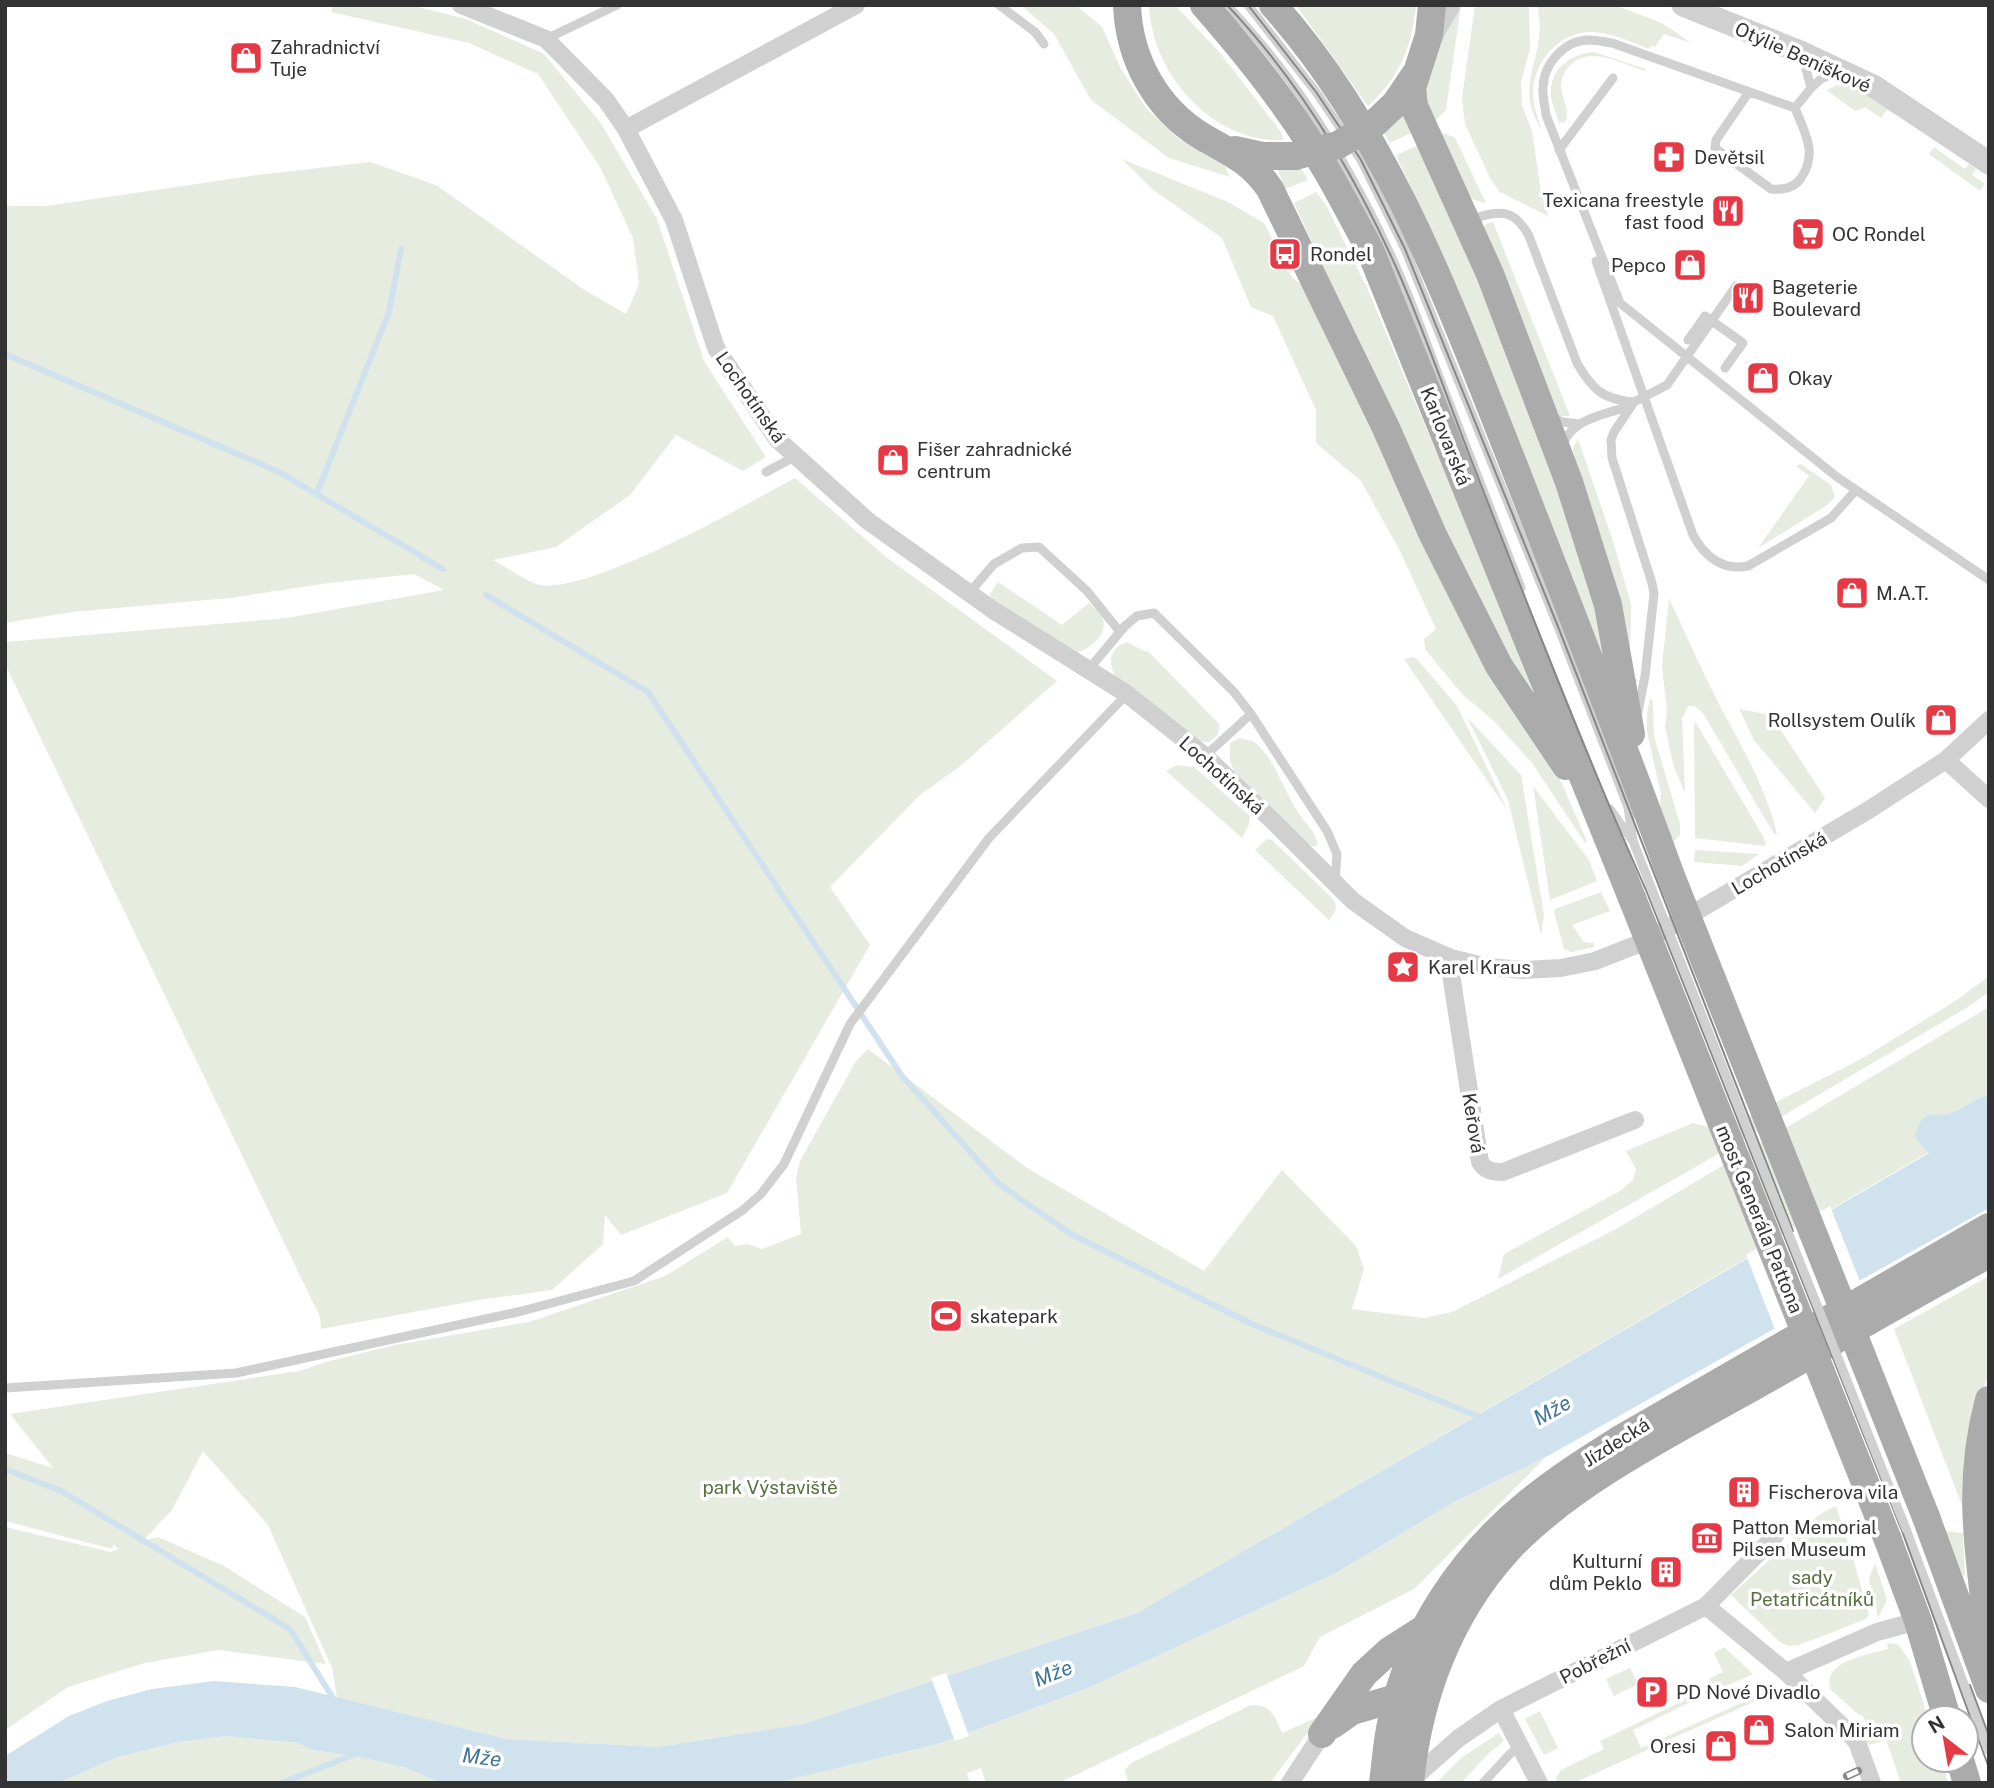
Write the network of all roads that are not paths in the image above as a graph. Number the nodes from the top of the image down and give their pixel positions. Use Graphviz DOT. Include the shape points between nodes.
graph roads {
  1 [pos="461,5"];
  2 [pos="617,5"];
  3 [pos="856,5"];
  4 [pos="999,5"];
  5 [pos="1112,5"];
  6 [pos="1127,5"];
  7 [pos="1204,5"];
  8 [pos="1227,5"];
  9 [pos="1248,5"];
  10 [pos="1273,5"];
  11 [pos="1432,5"];
  12 [pos="1448,5"];
  13 [pos="1683,5"];
  14 [pos="1130,37"];
  15 [pos="546,39"];
  16 [pos="1044,44"];
  17 [pos="1800,52"];
  18 [pos="1422,58"];
  19 [pos="1843,70"];
  20 [pos="1613,78"];
  21 [pos="1811,88"];
  22 [pos="1749,92"];
  23 [pos="1795,108"];
  24 [pos="626,129"];
  25 [pos="1212,142"];
  26 [pos="1559,150"];
  27 [pos="1989,163"];
  28 [pos="1466,220"];
  29 [pos="1596,261"];
  30 [pos="1737,286"];
  31 [pos="1688,340"];
  32 [pos="1688,357"];
  33 [pos="1725,368"];
  34 [pos="1645,400"];
  35 [pos="1634,402"];
  36 [pos="1540,405"];
  37 [pos="1579,424"];
  38 [pos="796,456"];
  39 [pos="1564,467"];
  40 [pos="766,472"];
  41 [pos="1856,490"];
  42 [pos="1989,580"];
  43 [pos="969,593"];
  44 [pos="1528,604"];
  45 [pos="1120,632"];
  46 [pos="1089,669"];
  47 [pos="1127,694"];
  48 [pos="1251,714"];
  49 [pos="1989,720"];
  50 [pos="1636,742"];
  51 [pos="1205,756"];
  52 [pos="1946,760"];
  53 [pos="1989,799"];
  54 [pos="1646,806"];
  55 [pos="1603,809"];
  56 [pos="1633,841"];
  57 [pos="1335,884"];
  58 [pos="1652,887"];
  59 [pos="1451,958"];
  60 [pos="1635,1120"];
  61 [pos="1989,1227"];
  62 [pos="1989,1254"];
  63 [pos="5,1388"];
  64 [pos="1989,1400"];
  65 [pos="1906,1529"];
  66 [pos="1775,1536"];
  67 [pos="1706,1606"];
  68 [pos="1917,1621"];
  69 [pos="1425,1628"];
  70 [pos="1989,1639"];
  71 [pos="1786,1672"];
  72 [pos="1989,1689"];
  73 [pos="1428,1690"];
  74 [pos="1398,1696"];
  75 [pos="1943,1704"];
  76 [pos="1500,1709"];
  77 [pos="1321,1734"];
  78 [pos="1388,1741"];
  79 [pos="1520,1746"];
  80 [pos="1989,1751"];
  81 [pos="1401,1782"];
  82 [pos="1290,1783"];
  83 [pos="1483,1783"];
  84 [pos="1539,1783"];
  85 [pos="1872,1783"];
  1 -- 15 [label="street, Lochotínská"];
  2 -- 15 [label="lane"];
  3 -- 24 [label="street"];
  4 -- 16 [label="lane"];
  5 -- 14 [label="main road"];
  6 -- 14 [label="main road"];
  7 -- 55 [label="main road, Karlovarská" via="1287,107 1370,250"];
  8 -- 44 [label="lane, Karlovarská" via="1292,85 1365,202 1401,278"];
  9 -- 56 [label="lane, Karlovarská" via="1343,132 1405,249 1586,697 1628,807"];
  10 -- 54 [label="main road" via="1334,83 1410,217 1457,323"];
  11 -- 18 [label="main road"];
  12 -- 18 [label="street"];
  13 -- 17 [label="street, Otýlie Beníškové"];
  14 -- 25 [label="main road" via="1157,96 1187,126"];
  15 -- 24 [label="street, Lochotínská" via="606,100"];
  17 -- 19 [label="street, Otýlie Beníškové"];
  17 -- 21 [label="lane"];
  18 -- 25 [label="main road, bridge" via="1404,93 1376,122 1338,145 1295,156 1251,155"];
  18 -- 28 [label="main road" via="1412,88 1414,106"];
  19 -- 21 [label="lane"];
  19 -- 27 [label="street, Otýlie Beníškové"];
  20 -- 26 [label="lane"];
  21 -- 23 [label="lane"];
  22 -- 23 [label="lane"];
  22 -- 23 [label="lane" via="1715,148 1770,189 1792,187 1809,164 1807,139"];
  22 -- 26 [label="lane" via="1612,43 1588,40 1572,44 1548,65 1542,89"];
  24 -- 38 [label="street, Lochotínská" via="674,220 716,348 777,439"];
  25 -- 55 [label="main road" via="1251,165 1270,189 1499,666"];
  26 -- 32 [label="lane" via="1620,303"];
  28 -- 35 [label="lane" via="1496,212 1519,221 1586,378 1601,394"];
  28 -- 36 [label="main road"];
  29 -- 34 [label="lane"];
  30 -- 32 [label="lane"];
  31 -- 33 [label="lane" via="1705,316 1743,343"];
  32 -- 35 [label="lane" via="1667,385"];
  32 -- 41 [label="lane"];
  34 -- 37 [label="lane"];
  34 -- 41 [label="lane" via="1693,535 1709,557 1724,566 1748,566 1831,518"];
  35 -- 50 [label="lane" via="1614,432 1610,450 1654,594"];
  36 -- 37 [label="lane" via="1553,418"];
  36 -- 39 [label="main road"];
  37 -- 39 [label="lane" via="1564,442"];
  38 -- 40 [label="lane"];
  38 -- 43 [label="street, Lochotínská" via="868,521"];
  39 -- 54 [label="main road" via="1608,605"];
  41 -- 42 [label="lane"];
  43 -- 45 [label="lane" via="994,564 1022,548 1039,547 1087,591"];
  43 -- 46 [label="street, Lochotínská"];
  45 -- 46 [label="lane"];
  45 -- 48 [label="lane" via="1137,617 1154,613"];
  46 -- 47 [label="street, Lochotínská"];
  47 -- 51 [label="street, Lochotínská"];
  47 -- 63 [label="lane" via="989,838 850,1024 784,1164 761,1194 634,1282 236,1373"];
  48 -- 51 [label="lane"];
  48 -- 57 [label="lane" via="1327,831 1336,855"];
  49 -- 52 [label="street, Lochotínská"];
  51 -- 57 [label="street, Lochotínská"];
  52 -- 53 [label="street"];
  52 -- 59 [label="street, Lochotínská" via="1867,811 1619,953 1561,968 1524,970"];
  54 -- 58 [label="main road"];
  55 -- 56 [label="lane, Karlovarská"];
  55 -- 58 [label="main road, Karlovarská"];
  56 -- 58 [label="lane, Karlovarská"];
  57 -- 59 [label="street, Lochotínská" via="1384,926"];
  58 -- 65 [label="main road, bridge"];
  58 -- 65 [label="main road, most Generála Pattona, bridge"];
  59 -- 60 [label="street, Keřová" via="1483,1167 1503,1172"];
  61 -- 69 [label="main road, Jízdecká" via="1567,1473 1527,1503 1474,1557"];
  62 -- 73 [label="main road, Jízdecká" via="1642,1450 1563,1502 1508,1550 1476,1591 1453,1630"];
  64 -- 70 [label="main road" via="1980,1442 1975,1510"];
  65 -- 68 [label="main road"];
  65 -- 72 [label="main road"];
  65 -- 80 [label="lane"];
  66 -- 67 [label="street, Pobřežní"];
  67 -- 71 [label="street"];
  67 -- 76 [label="street, Pobřežní"];
  68 -- 71 [label="street" via="1877,1632"];
  68 -- 75 [label="main road"];
  69 -- 74 [label="main road, Jízdecká"];
  69 -- 77 [label="main road" via="1364,1674"];
  71 -- 85 [label="street" via="1857,1742"];
  73 -- 74 [label="main road"];
  73 -- 81 [label="main road, Jízdecká"];
  74 -- 77 [label="main road" via="1353,1711"];
  74 -- 78 [label="main road, Jízdecká"];
  76 -- 79 [label="street"];
  76 -- 81 [label="street, Pobřežní"];
  77 -- 78 [label="main road" via="1359,1722"];
  77 -- 82 [label="street"];
  78 -- 81 [label="main road, Jízdecká"];
  79 -- 83 [label="lane"];
  79 -- 84 [label="street"];
}
